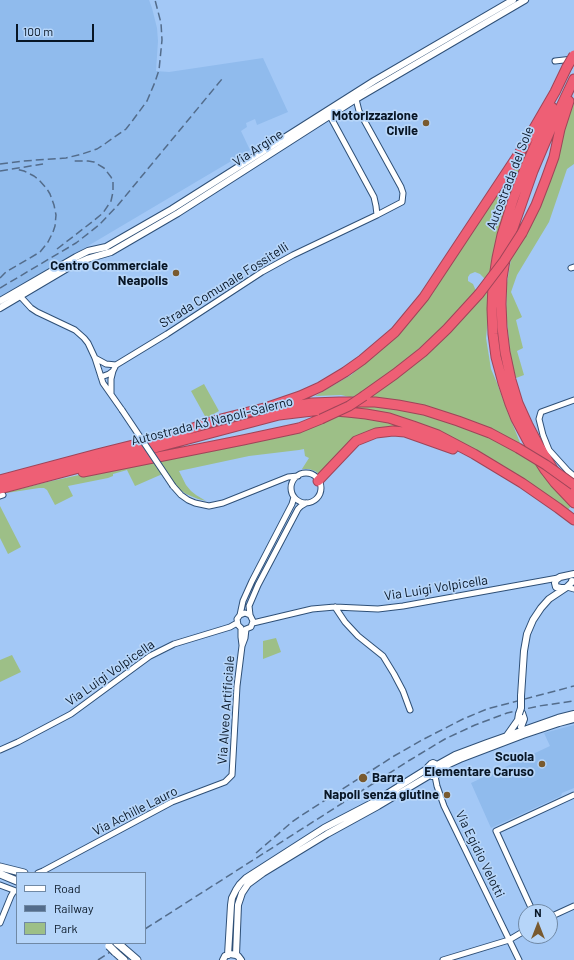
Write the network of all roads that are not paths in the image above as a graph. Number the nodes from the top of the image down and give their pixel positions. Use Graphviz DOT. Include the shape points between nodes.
graph roads {
  1 [pos="513,0"];
  2 [pos="525,0"];
  3 [pos="574,55"];
  4 [pos="554,61"];
  5 [pos="571,64"];
  6 [pos="574,79"];
  7 [pos="574,91"];
  8 [pos="356,99"];
  9 [pos="330,116"];
  10 [pos="377,215"];
  11 [pos="18,293"];
  12 [pos="0,301"];
  13 [pos="0,308"];
  14 [pos="95,358"];
  15 [pos="116,365"];
  16 [pos="113,371"];
  17 [pos="101,377"];
  18 [pos="111,391"];
  19 [pos="574,400"];
  20 [pos="172,435"];
  21 [pos="298,476"];
  22 [pos="574,476"];
  23 [pos="280,479"];
  24 [pos="0,480"];
  25 [pos="30,481"];
  26 [pos="318,481"];
  27 [pos="574,485"];
  28 [pos="291,486"];
  29 [pos="574,493"];
  30 [pos="1,494"];
  31 [pos="294,497"];
  32 [pos="306,503"];
  33 [pos="574,503"];
  34 [pos="574,520"];
  35 [pos="556,582"];
  36 [pos="572,583"];
  37 [pos="549,599"];
  38 [pos="336,607"];
  39 [pos="240,615"];
  40 [pos="252,619"];
  41 [pos="237,623"];
  42 [pos="244,629"];
  43 [pos="410,710"];
  44 [pos="574,714"];
  45 [pos="521,715"];
  46 [pos="574,719"];
  47 [pos="533,726"];
  48 [pos="522,731"];
  49 [pos="506,737"];
  50 [pos="0,750"];
  51 [pos="427,769"];
  52 [pos="435,771"];
  53 [pos="232,775"];
  54 [pos="574,795"];
  55 [pos="0,866"];
  56 [pos="47,871"];
  57 [pos="21,872"];
  58 [pos="0,874"];
  59 [pos="16,881"];
  60 [pos="0,885"];
  61 [pos="15,891"];
  62 [pos="529,904"];
  63 [pos="574,906"];
  64 [pos="558,913"];
  65 [pos="0,923"];
  66 [pos="518,935"];
  67 [pos="509,940"];
  68 [pos="107,944"];
  69 [pos="120,945"];
  70 [pos="228,955"];
  71 [pos="236,955"];
  72 [pos="124,960"];
  73 [pos="137,960"];
  74 [pos="223,960"];
  75 [pos="241,960"];
  76 [pos="444,960"];
  77 [pos="519,960"];
  1 -- 11 [label="street, Via Argine" via="374,81 172,209 106,247 76,257"];
  2 -- 8 [label="street, Via Argine"];
  3 -- 5 [label="highway, bridge"];
  4 -- 5 [label="street"];
  5 -- 20 [label="highway" via="522,149 424,297 395,332 362,360 320,387 268,407"];
  5 -- 33 [label="highway, Autostrada del Sole" via="526,166 502,235 493,284 492,309 496,357 514,414 533,451 555,483"];
  6 -- 29 [label="highway, Autostrada del Sole" via="556,115 512,231 502,278 501,304 505,352 518,403 539,446"];
  7 -- 25 [label="highway, bridge" via="567,105 546,180 522,233 479,294 423,352 395,374 349,406 299,428"];
  8 -- 9 [label="street, Via Argine"];
  8 -- 10 [label="street, Strada Comunale Fossitelli" via="359,111 403,193 402,202"];
  9 -- 10 [label="street" via="374,197"];
  9 -- 11 [label="street, Via Argine" via="183,210 119,247 74,264"];
  10 -- 15 [label="street, Strada Comunale Fossitelli" via="262,272"];
  11 -- 12 [label="street, Via Argine"];
  11 -- 13 [label="street, Via Argine"];
  11 -- 14 [label="street" via="37,312 79,333 88,343"];
  14 -- 15 [label="street" via="106,364"];
  14 -- 17 [label="street"];
  15 -- 16 [label="street"];
  16 -- 17 [label="street"];
  16 -- 18 [label="street"];
  17 -- 18 [label="street"];
  18 -- 23 [label="street, bridge" via="173,486 188,500 209,506 223,503"];
  19 -- 22 [label="street" via="541,412 539,419 549,450"];
  20 -- 24 [label="highway, Autostrada A3 Napoli-Salerno"];
  20 -- 27 [label="highway, Autostrada A3 Napoli-Salerno, bridge" via="312,403 375,402 424,410 490,433 546,465"];
  21 -- 23 [label="street"];
  21 -- 26 [label="street" via="310,474"];
  21 -- 28 [label="street"];
  23 -- 28 [label="street"];
  25 -- 30 [label="highway, Autostrada A3 Napoli-Salerno"];
  25 -- 34 [label="highway, Autostrada A3 Napoli-Salerno" via="279,415 321,410 389,418 438,435 522,483"];
  26 -- 32 [label="street" via="318,495"];
  26 -- 34 [label="highway" via="356,441 376,433 405,432 463,453"];
  28 -- 31 [label="street"];
  31 -- 32 [label="street"];
  31 -- 39 [label="street" via="243,601"];
  32 -- 40 [label="street" via="298,509 258,585 249,606"];
  35 -- 36 [label="street" via="556,587 561,588"];
  35 -- 36 [label="street" via="566,576 572,579"];
  35 -- 37 [label="street"];
  35 -- 38 [label="street, Via Luigi Volpicella" via="545,580 378,609"];
  36 -- 37 [label="street"];
  37 -- 45 [label="street, bridge" via="533,620 527,634"];
  38 -- 40 [label="street, Via Luigi Volpicella" via="312,609 259,621"];
  38 -- 43 [label="street" via="358,636 383,656 403,691"];
  39 -- 40 [label="street" via="245,613"];
  39 -- 41 [label="street"];
  40 -- 42 [label="street" via="250,628"];
  41 -- 42 [label="street"];
  41 -- 50 [label="street, Via Luigi Volpicella" via="174,644 150,656 71,714"];
  42 -- 53 [label="street, Via Alveo Artificiale" via="240,637 242,646"];
  44 -- 47 [label="street"];
  45 -- 47 [label="street" via="525,722"];
  45 -- 48 [label="street"];
  45 -- 49 [label="street"];
  46 -- 48 [label="street"];
  47 -- 48 [label="street"];
  48 -- 49 [label="street"];
  48 -- 52 [label="street"];
  49 -- 52 [label="street" via="455,755"];
  51 -- 52 [label="street" via="427,772"];
  51 -- 52 [label="street" via="433,763"];
  51 -- 70 [label="street" via="374,802 324,828 246,878 232,898"];
  52 -- 67 [label="street, Via Egidio Velotti" via="444,806"];
  52 -- 71 [label="street" via="248,884 238,905"];
  53 -- 56 [label="street, Via Achille Lauro" via="226,782 172,802"];
  54 -- 62 [label="street" via="496,831"];
  55 -- 57 [label="main road"];
  58 -- 59 [label="main road"];
  60 -- 61 [label="street"];
  61 -- 65 [label="street"];
  63 -- 64 [label="street"];
  66 -- 67 [label="street"];
  67 -- 76 [label="street"];
  67 -- 77 [label="street, Via Egidio Velotti"];
  68 -- 72 [label="main road, bridge"];
  69 -- 73 [label="main road"];
  70 -- 71 [label="street"];
  70 -- 74 [label="street"];
  71 -- 75 [label="street"];
}
